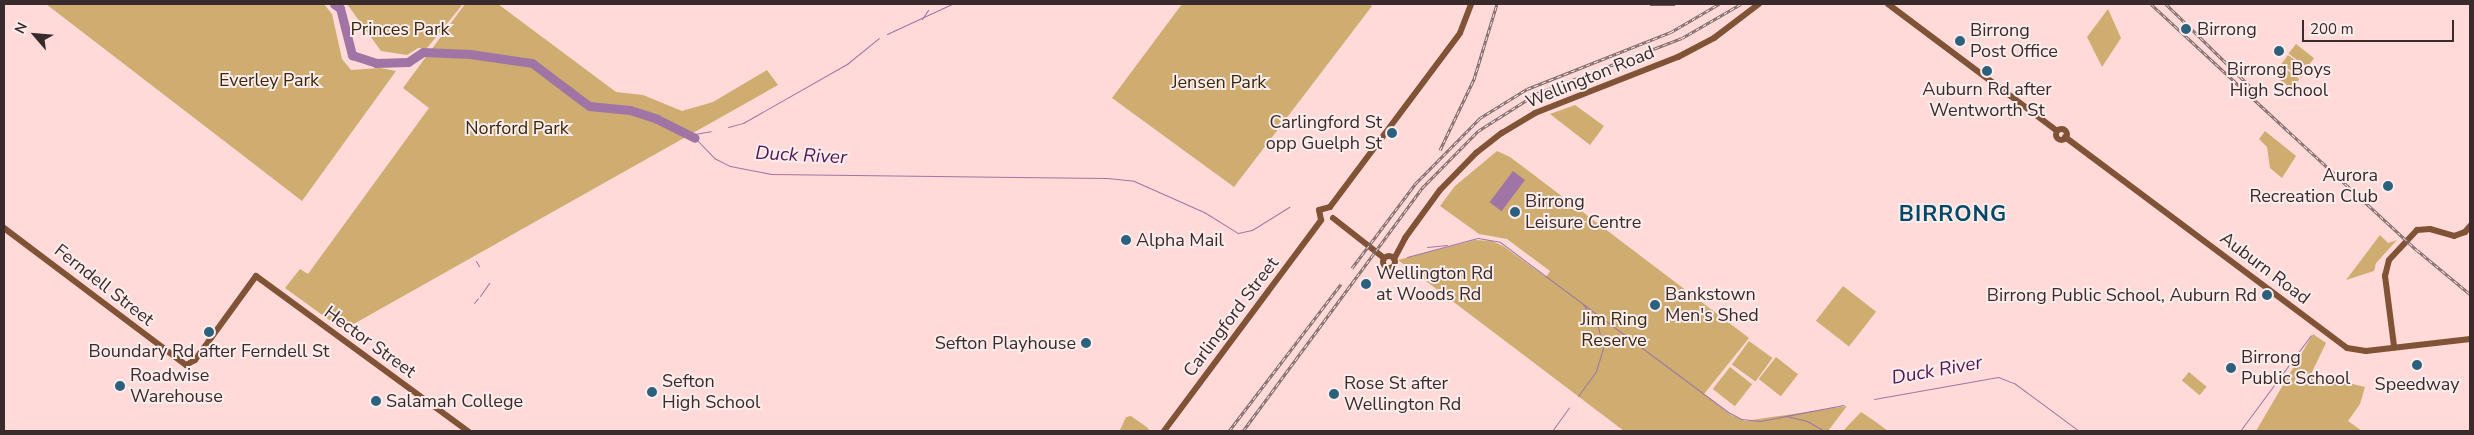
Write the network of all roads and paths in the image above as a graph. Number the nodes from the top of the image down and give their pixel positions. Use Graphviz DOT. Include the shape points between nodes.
graph roads {
  1 [pos="1471,4"];
  2 [pos="1760,4"];
  3 [pos="1888,4"];
  4 [pos="1330,207"];
  5 [pos="1332,218"];
  6 [pos="1321,220"];
  7 [pos="2470,226"];
  8 [pos="4,228"];
  9 [pos="256,276"];
  10 [pos="2470,339"];
  11 [pos="2394,346"];
  12 [pos="468,431"];
  13 [pos="1164,431"];
  1 -- 4 [label="main road" via="1460,33"];
  2 -- 5 [label="main road, Wellington Road" via="1714,38 1678,57 1535,113 1502,133 1456,172 1389,258"];
  3 -- 11 [label="main road, Auburn Road" via="2056,130 2065,130 2065,137 2342,345 2358,351"];
  4 -- 5 [label="main road"];
  4 -- 6 [label="main road, Carlingford Street" via="1319,210"];
  5 -- 6 [label="main road"];
  6 -- 13 [label="main road, Carlingford Street"];
  7 -- 11 [label="main road" via="2454,236 2420,229 2394,253 2386,271"];
  8 -- 9 [label="main road, Ferndell Street" via="186,365 195,360"];
  9 -- 12 [label="main road, Hector Street"];
  10 -- 11 [label="main road, Auburn Road"];
}
